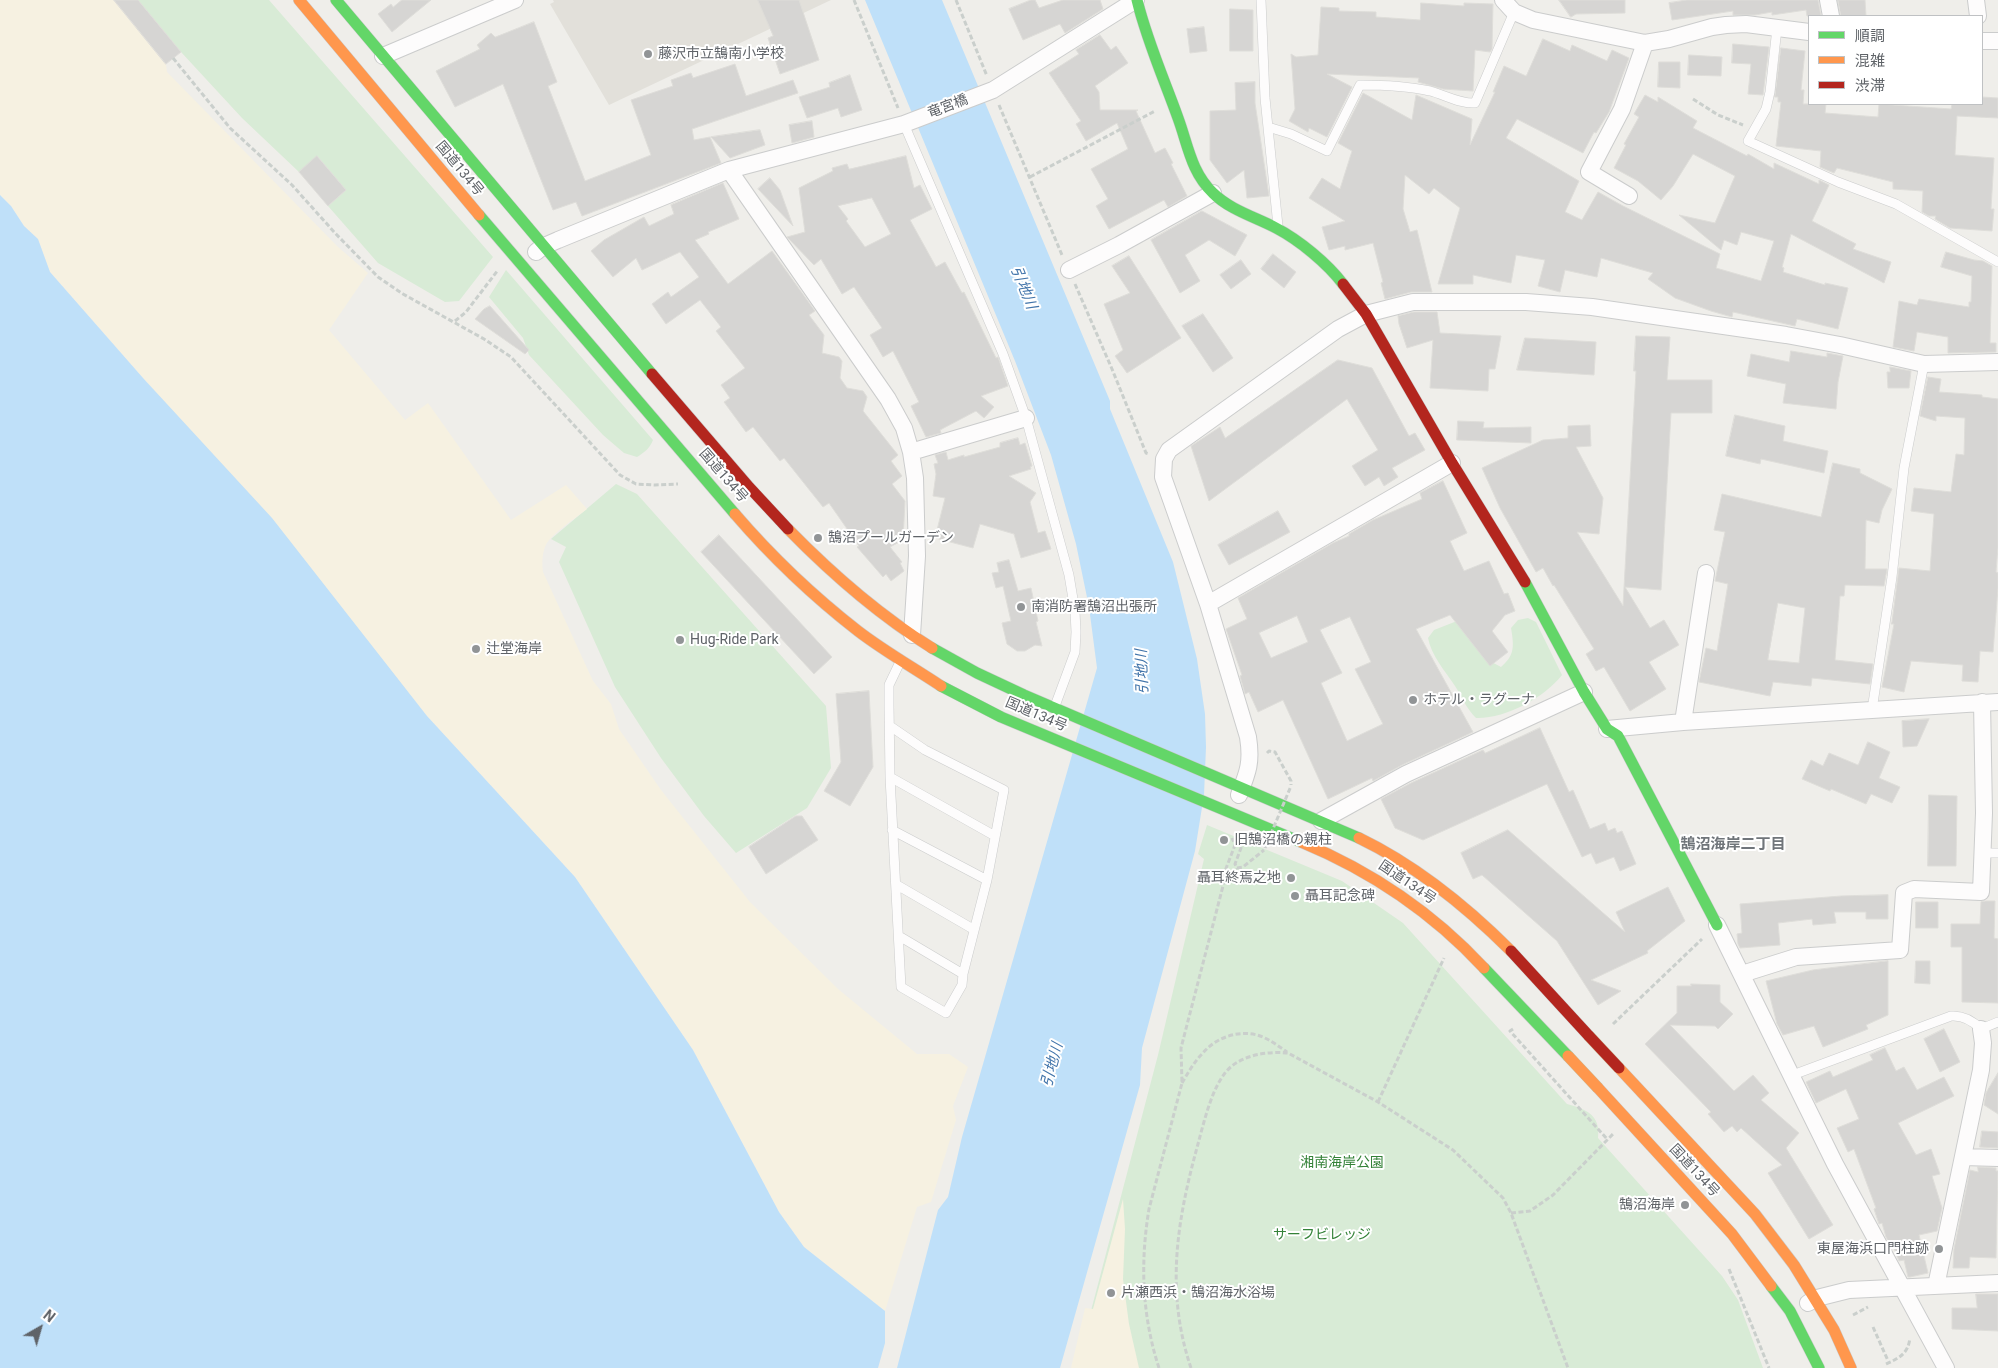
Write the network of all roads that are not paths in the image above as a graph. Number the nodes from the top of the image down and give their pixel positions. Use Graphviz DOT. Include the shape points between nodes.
graph roads {
  1 [pos="299,0"];
  2 [pos="336,0"];
  3 [pos="515,0"];
  4 [pos="1136,0"];
  5 [pos="1262,0"];
  6 [pos="1828,0"];
  7 [pos="1976,0"];
  8 [pos="1509,6"];
  9 [pos="1831,15"];
  10 [pos="1978,15"];
  11 [pos="1777,28"];
  12 [pos="1808,32"];
  13 [pos="1983,40"];
  14 [pos="1998,40"];
  15 [pos="1645,43"];
  16 [pos="382,56"];
  17 [pos="908,123"];
  18 [pos="1268,127"];
  19 [pos="729,170"];
  20 [pos="1213,193"];
  21 [pos="1630,196"];
  22 [pos="1278,229"];
  23 [pos="542,247"];
  24 [pos="516,260"];
  25 [pos="1998,262"];
  26 [pos="1068,270"];
  27 [pos="1366,314"];
  28 [pos="1998,362"];
  29 [pos="1924,364"];
  30 [pos="1026,418"];
  31 [pos="911,452"];
  32 [pos="1452,463"];
  33 [pos="1706,573"];
  34 [pos="1208,604"];
  35 [pos="912,636"];
  36 [pos="901,660"];
  37 [pos="1584,692"];
  38 [pos="1990,702"];
  39 [pos="1054,708"];
  40 [pos="1872,710"];
  41 [pos="1683,722"];
  42 [pos="890,726"];
  43 [pos="1607,729"];
  44 [pos="890,776"];
  45 [pos="1242,787"];
  46 [pos="1232,813"];
  47 [pos="1321,821"];
  48 [pos="892,830"];
  49 [pos="995,836"];
  50 [pos="1991,853"];
  51 [pos="987,880"];
  52 [pos="897,885"];
  53 [pos="1717,925"];
  54 [pos="973,929"];
  55 [pos="899,936"];
  56 [pos="963,974"];
  57 [pos="1742,974"];
  58 [pos="1998,1022"];
  59 [pos="1981,1030"];
  60 [pos="1790,1076"];
  61 [pos="1963,1157"];
  62 [pos="1998,1158"];
  63 [pos="1998,1283"];
  64 [pos="1936,1286"];
  65 [pos="1902,1288"];
  66 [pos="1817,1298"];
  67 [pos="1790,1311"];
  68 [pos="1819,1368"];
  69 [pos="1851,1368"];
  70 [pos="1946,1368"];
  1 -- 24 [label="main road, 国道134号"];
  2 -- 16 [label="main road, 国道134号"];
  3 -- 16 [label="street"];
  4 -- 17 [label="street, 竜宮橋" via="989,92"];
  4 -- 20 [label="main road" via="1192,163"];
  5 -- 18 [label="lane"];
  6 -- 9 [label="street"];
  7 -- 10 [label="street"];
  8 -- 15 [label="street" via="1533,20"];
  8 -- 18 [label="lane" via="1476,103 1406,86 1360,85 1327,152 1291,134"];
  11 -- 12 [label="street"];
  11 -- 15 [label="street" via="1726,25"];
  11 -- 25 [label="lane" via="1766,108 1748,142 1896,204"];
  13 -- 14 [label="street"];
  15 -- 21 [label="street" via="1622,109 1589,172"];
  16 -- 23 [label="main road, 国道134号"];
  17 -- 19 [label="street, 竜宮橋"];
  17 -- 30 [label="lane"];
  18 -- 22 [label="lane"];
  19 -- 23 [label="street, 竜宮橋"];
  19 -- 31 [label="street" via="888,399 904,428"];
  20 -- 22 [label="main road" via="1231,206"];
  20 -- 26 [label="street"];
  22 -- 27 [label="main road" via="1334,272"];
  23 -- 24 [label="street, 竜宮橋"];
  23 -- 35 [label="main road, 国道134号" via="785,527 829,571"];
  24 -- 36 [label="main road, 国道134号" via="764,546 852,626"];
  27 -- 29 [label="street" via="1413,302 1526,302 1582,306 1786,335"];
  27 -- 32 [label="main road"];
  27 -- 34 [label="street" via="1338,329 1169,450 1164,459 1163,477"];
  28 -- 29 [label="street"];
  29 -- 40 [label="lane" via="1904,468"];
  30 -- 31 [label="street"];
  30 -- 39 [label="lane" via="1075,611 1075,652"];
  31 -- 35 [label="street" via="917,556"];
  32 -- 34 [label="street"];
  32 -- 37 [label="main road" via="1537,602"];
  33 -- 41 [label="street"];
  34 -- 45 [label="street" via="1248,737 1250,764"];
  35 -- 39 [label="main road, 国道134号" via="956,663"];
  36 -- 42 [label="lane" via="889,685"];
  36 -- 46 [label="main road, 国道134号" via="942,687 1001,717"];
  37 -- 43 [label="main road"];
  37 -- 47 [label="street" via="1406,774"];
  38 -- 40 [label="street"];
  38 -- 50 [label="street"];
  39 -- 45 [label="main road, 国道134号"];
  40 -- 41 [label="street"];
  41 -- 43 [label="street"];
  42 -- 44 [label="lane"];
  42 -- 49 [label="lane" via="925,750 1004,790"];
  43 -- 53 [label="main road" via="1618,736"];
  44 -- 48 [label="lane"];
  44 -- 49 [label="lane"];
  45 -- 46 [label="street"];
  45 -- 47 [label="main road, 国道134号"];
  46 -- 67 [label="main road, 国道134号, bridge" via="1373,877 1403,896 1462,944 1732,1234"];
  47 -- 66 [label="main road, 国道134号, bridge" via="1386,852 1448,894 1487,928 1754,1214"];
  48 -- 51 [label="lane"];
  48 -- 52 [label="lane"];
  49 -- 51 [label="lane"];
  50 -- 57 [label="street" via="1982,892 1914,889 1904,893 1900,950 1796,957"];
  51 -- 54 [label="lane"];
  52 -- 54 [label="lane"];
  52 -- 55 [label="lane"];
  53 -- 57 [label="street"];
  54 -- 56 [label="lane"];
  55 -- 56 [label="lane"];
  55 -- 56 [label="lane" via="902,987 946,1013 962,985"];
  57 -- 60 [label="street"];
  58 -- 59 [label="lane"];
  59 -- 60 [label="lane" via="1966,1018 1951,1016"];
  59 -- 61 [label="street" via="1981,1070"];
  60 -- 65 [label="street"];
  61 -- 62 [label="street"];
  61 -- 64 [label="street"];
  63 -- 64 [label="street"];
  64 -- 65 [label="street"];
  65 -- 66 [label="street" via="1849,1290"];
  65 -- 70 [label="street"];
  66 -- 67 [label="street"];
  66 -- 69 [label="main road, 国道134号"];
  67 -- 68 [label="main road, 国道134号"];
}
